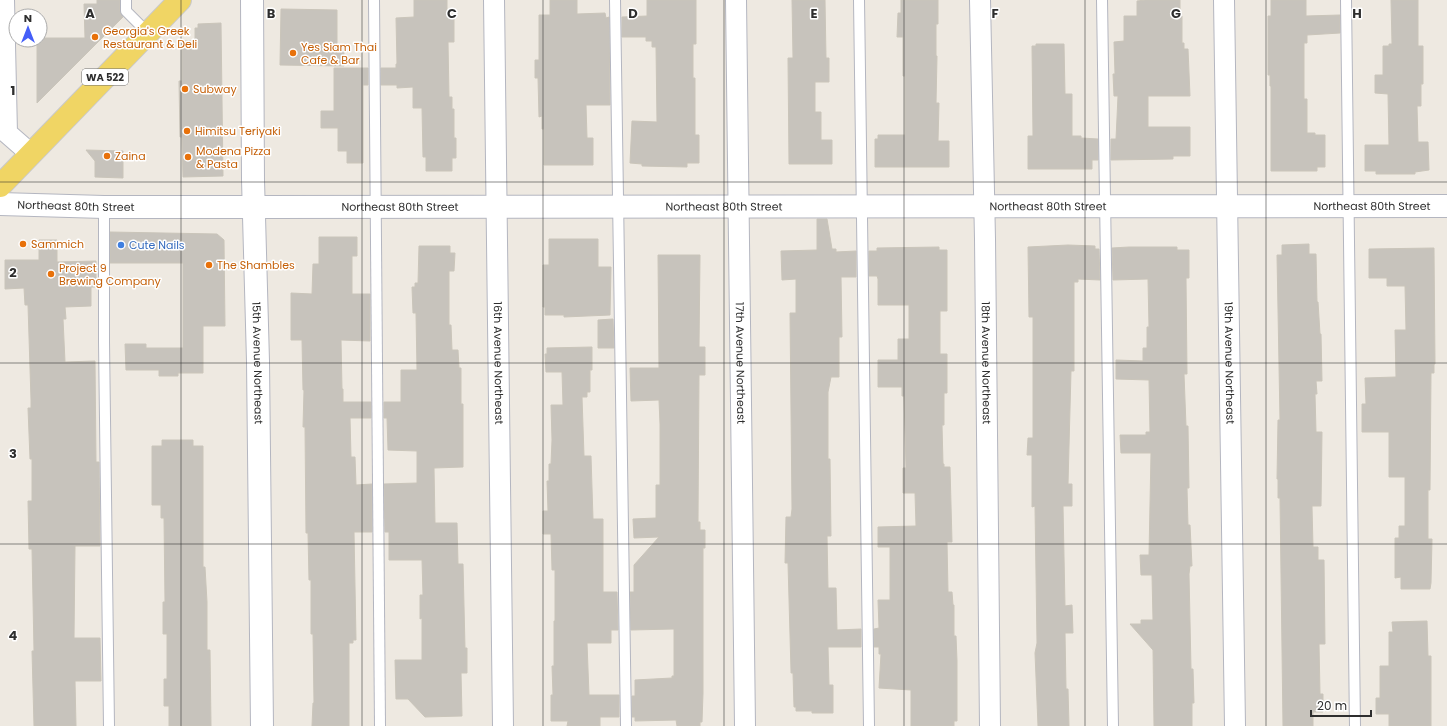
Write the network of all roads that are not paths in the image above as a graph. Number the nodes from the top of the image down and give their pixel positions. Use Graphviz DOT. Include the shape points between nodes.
graph roads {
  1 [pos="4,0"];
  2 [pos="126,0"];
  3 [pos="180,0"];
  4 [pos="252,0"];
  5 [pos="374,0"];
  6 [pos="494,0"];
  7 [pos="615,0"];
  8 [pos="736,0"];
  9 [pos="859,0"];
  10 [pos="980,0"];
  11 [pos="1102,0"];
  12 [pos="1224,0"];
  13 [pos="1346,0"];
  14 [pos="148,33"];
  15 [pos="31,154"];
  16 [pos="0,186"];
  17 [pos="0,204"];
  18 [pos="255,206"];
  19 [pos="375,206"];
  20 [pos="496,206"];
  21 [pos="618,206"];
  22 [pos="738,206"];
  23 [pos="862,206"];
  24 [pos="985,206"];
  25 [pos="1106,206"];
  26 [pos="1228,206"];
  27 [pos="1348,206"];
  28 [pos="1447,206"];
  29 [pos="104,207"];
  30 [pos="108,726"];
  31 [pos="262,726"];
  32 [pos="380,726"];
  33 [pos="503,726"];
  34 [pos="626,726"];
  35 [pos="745,726"];
  36 [pos="869,726"];
  37 [pos="990,726"];
  38 [pos="1113,726"];
  39 [pos="1235,726"];
  40 [pos="1355,726"];
  1 -- 15 [label="street" via="7,133"];
  2 -- 14 [label="lane" via="126,11"];
  3 -- 14 [label="main road, WA 522"];
  4 -- 18 [label="street, 15th Avenue Northeast"];
  5 -- 19 [label="lane"];
  6 -- 20 [label="street, 16th Avenue Northeast"];
  7 -- 21 [label="lane"];
  8 -- 22 [label="street, 17th Avenue Northeast"];
  9 -- 23 [label="lane"];
  10 -- 24 [label="street, 18th Avenue Northeast"];
  11 -- 25 [label="lane"];
  12 -- 26 [label="street, 19th Avenue Northeast"];
  13 -- 27 [label="lane"];
  14 -- 15 [label="main road, WA 522"];
  15 -- 16 [label="main road, WA 522"];
  17 -- 29 [label="street, Northeast 80th Street"];
  18 -- 19 [label="street, Northeast 80th Street"];
  18 -- 29 [label="street, Northeast 80th Street"];
  18 -- 31 [label="street, 15th Avenue Northeast"];
  19 -- 20 [label="street, Northeast 80th Street"];
  19 -- 32 [label="lane"];
  20 -- 21 [label="street, Northeast 80th Street"];
  20 -- 33 [label="street, 16th Avenue Northeast"];
  21 -- 22 [label="street, Northeast 80th Street"];
  21 -- 34 [label="lane"];
  22 -- 23 [label="street, Northeast 80th Street"];
  22 -- 35 [label="street, 17th Avenue Northeast"];
  23 -- 24 [label="street, Northeast 80th Street"];
  23 -- 36 [label="lane"];
  24 -- 25 [label="street, Northeast 80th Street"];
  24 -- 37 [label="street, 18th Avenue Northeast"];
  25 -- 26 [label="street, Northeast 80th Street"];
  25 -- 38 [label="lane"];
  26 -- 27 [label="street, Northeast 80th Street"];
  26 -- 39 [label="street, 19th Avenue Northeast"];
  27 -- 28 [label="street, Northeast 80th Street"];
  27 -- 40 [label="lane"];
  29 -- 30 [label="lane"];
}
